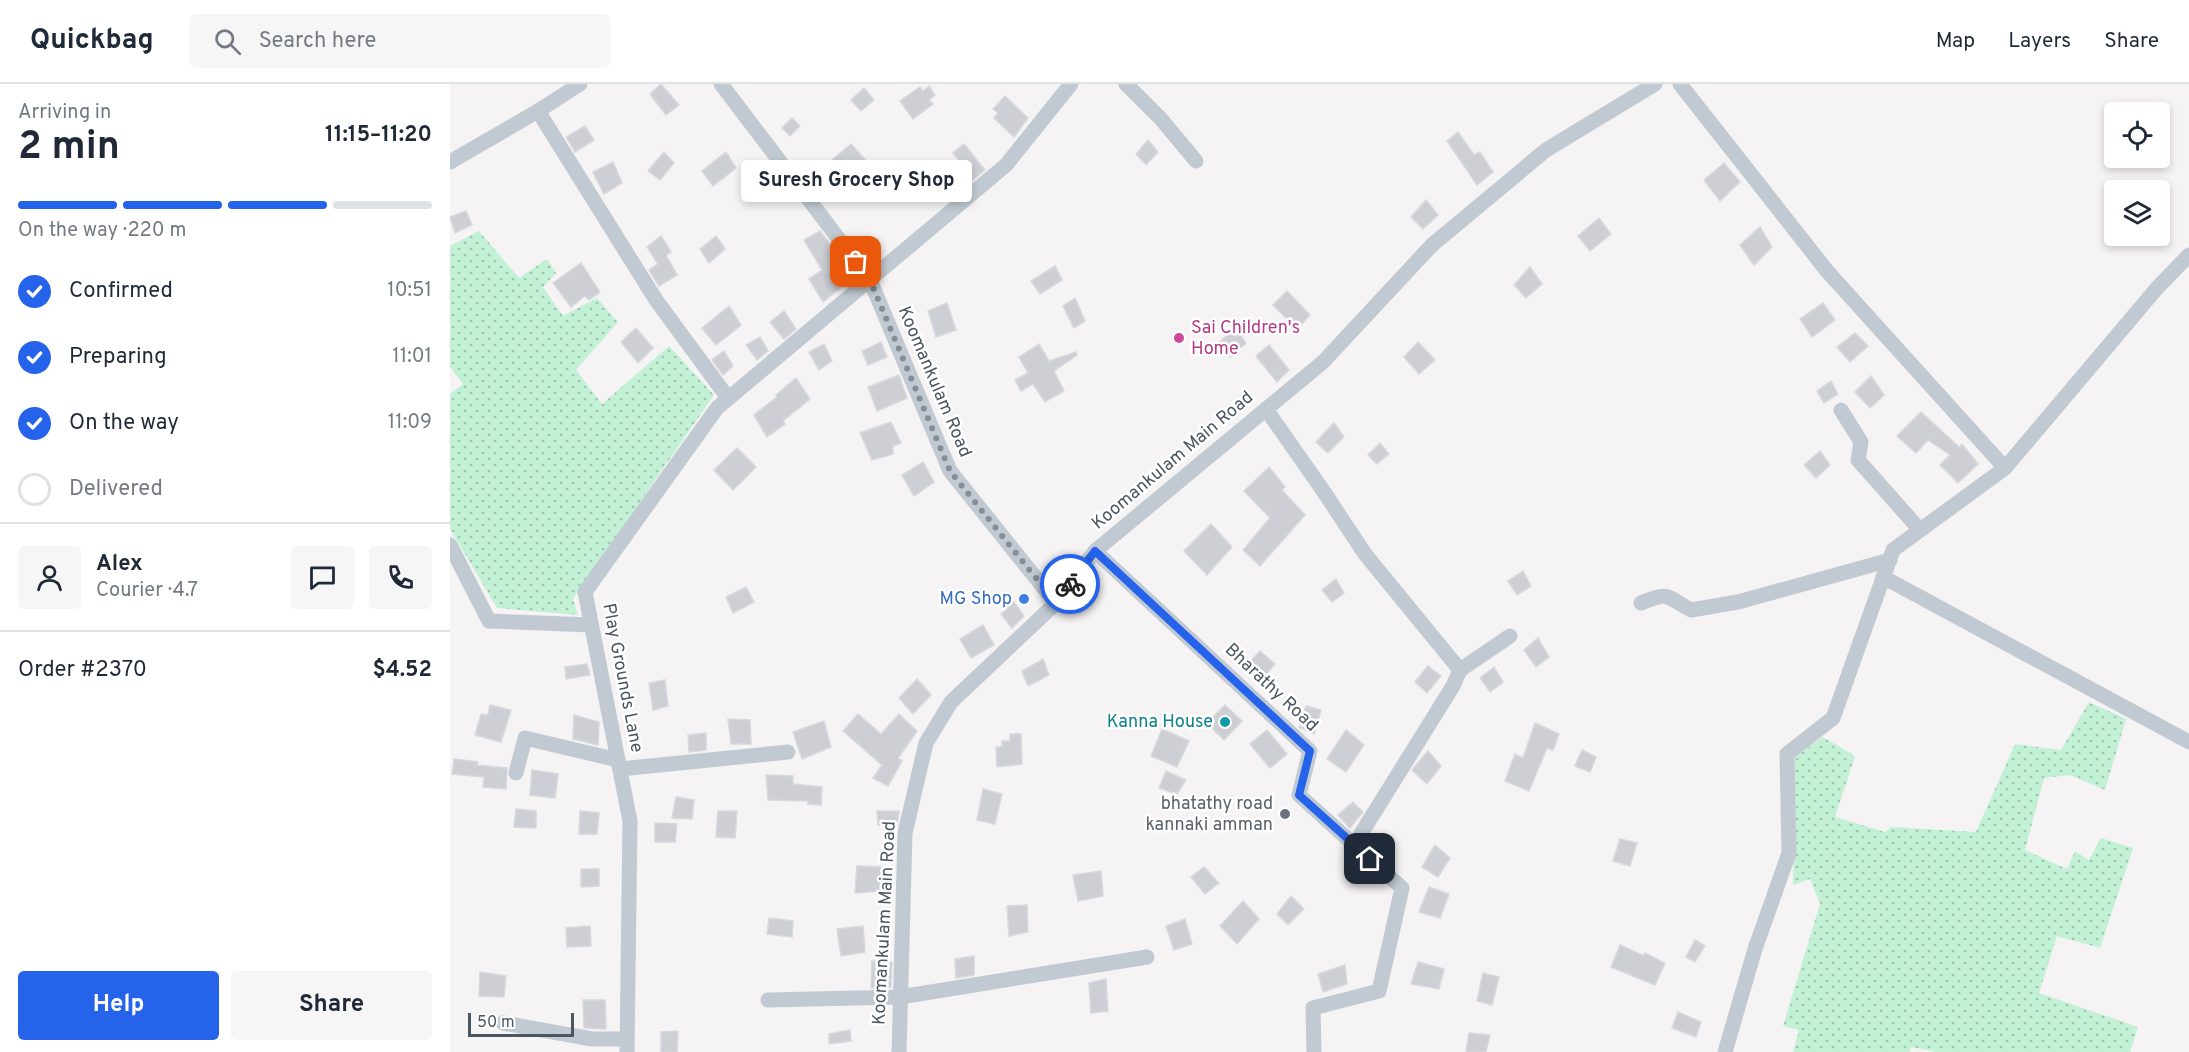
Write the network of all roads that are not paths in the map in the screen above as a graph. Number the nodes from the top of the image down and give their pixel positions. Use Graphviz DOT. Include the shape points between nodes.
graph roads {
  1 [pos="580,84"];
  2 [pos="721,84"];
  3 [pos="1071,84"];
  4 [pos="1126,84"];
  5 [pos="1655,84"];
  6 [pos="1680,84"];
  7 [pos="538,111"];
  8 [pos="1196,161"];
  9 [pos="450,162"];
  10 [pos="2189,255"];
  11 [pos="870,280"];
  12 [pos="728,398"];
  13 [pos="1266,409"];
  14 [pos="1841,410"];
  15 [pos="2005,468"];
  16 [pos="1920,530"];
  17 [pos="450,544"];
  18 [pos="1095,551"];
  19 [pos="1890,560"];
  20 [pos="1883,577"];
  21 [pos="1056,603"];
  22 [pos="1641,603"];
  23 [pos="591,625"];
  24 [pos="1510,636"];
  25 [pos="1460,670"];
  26 [pos="2189,742"];
  27 [pos="788,752"];
  28 [pos="619,765"];
  29 [pos="516,773"];
  30 [pos="1354,845"];
  31 [pos="1147,957"];
  32 [pos="900,997"];
  33 [pos="768,1000"];
  34 [pos="503,1023"];
  35 [pos="627,1045"];
  36 [pos="899,1052"];
  37 [pos="1314,1052"];
  38 [pos="1725,1052"];
  1 -- 7 [label="street"];
  2 -- 11 [label="street, Koomankulam Road"];
  3 -- 11 [label="street, Play Grounds Lane" via="1006,165"];
  4 -- 8 [label="street"];
  5 -- 13 [label="street, Koomankulam Main Road" via="1546,150 1432,245 1323,362"];
  6 -- 15 [label="street" via="1827,271"];
  7 -- 9 [label="street"];
  7 -- 12 [label="street" via="656,300"];
  10 -- 15 [label="street"];
  11 -- 12 [label="street, Play Grounds Lane"];
  11 -- 21 [label="street, Koomankulam Road" via="950,471"];
  12 -- 23 [label="street, Play Grounds Lane" via="585,592"];
  13 -- 18 [label="street, Koomankulam Main Road"];
  13 -- 25 [label="street" via="1365,554"];
  14 -- 16 [label="street" via="1861,442 1858,460"];
  15 -- 16 [label="street"];
  16 -- 19 [label="street" via="1893,550"];
  17 -- 23 [label="street" via="489,621"];
  18 -- 21 [label="street, Koomankulam Main Road"];
  18 -- 30 [label="street, Bharathy Road" via="1310,751 1299,795"];
  19 -- 20 [label="street"];
  19 -- 22 [label="street" via="1738,602 1691,610 1671,596 1661,595"];
  20 -- 26 [label="street"];
  20 -- 38 [label="street" via="1833,718 1787,754 1789,852"];
  21 -- 32 [label="street, Koomankulam Main Road" via="951,702 926,744 905,832"];
  23 -- 28 [label="street, Play Grounds Lane"];
  24 -- 25 [label="street"];
  25 -- 30 [label="street"];
  27 -- 28 [label="street"];
  28 -- 29 [label="street" via="525,738"];
  28 -- 35 [label="street, Play Grounds Lane" via="630,821"];
  30 -- 37 [label="street, Bharathy Road" via="1402,888 1379,991 1313,1008"];
  31 -- 32 [label="street"];
  32 -- 33 [label="street"];
  32 -- 36 [label="street, Koomankulam Main Road"];
  34 -- 35 [label="street"];
}
